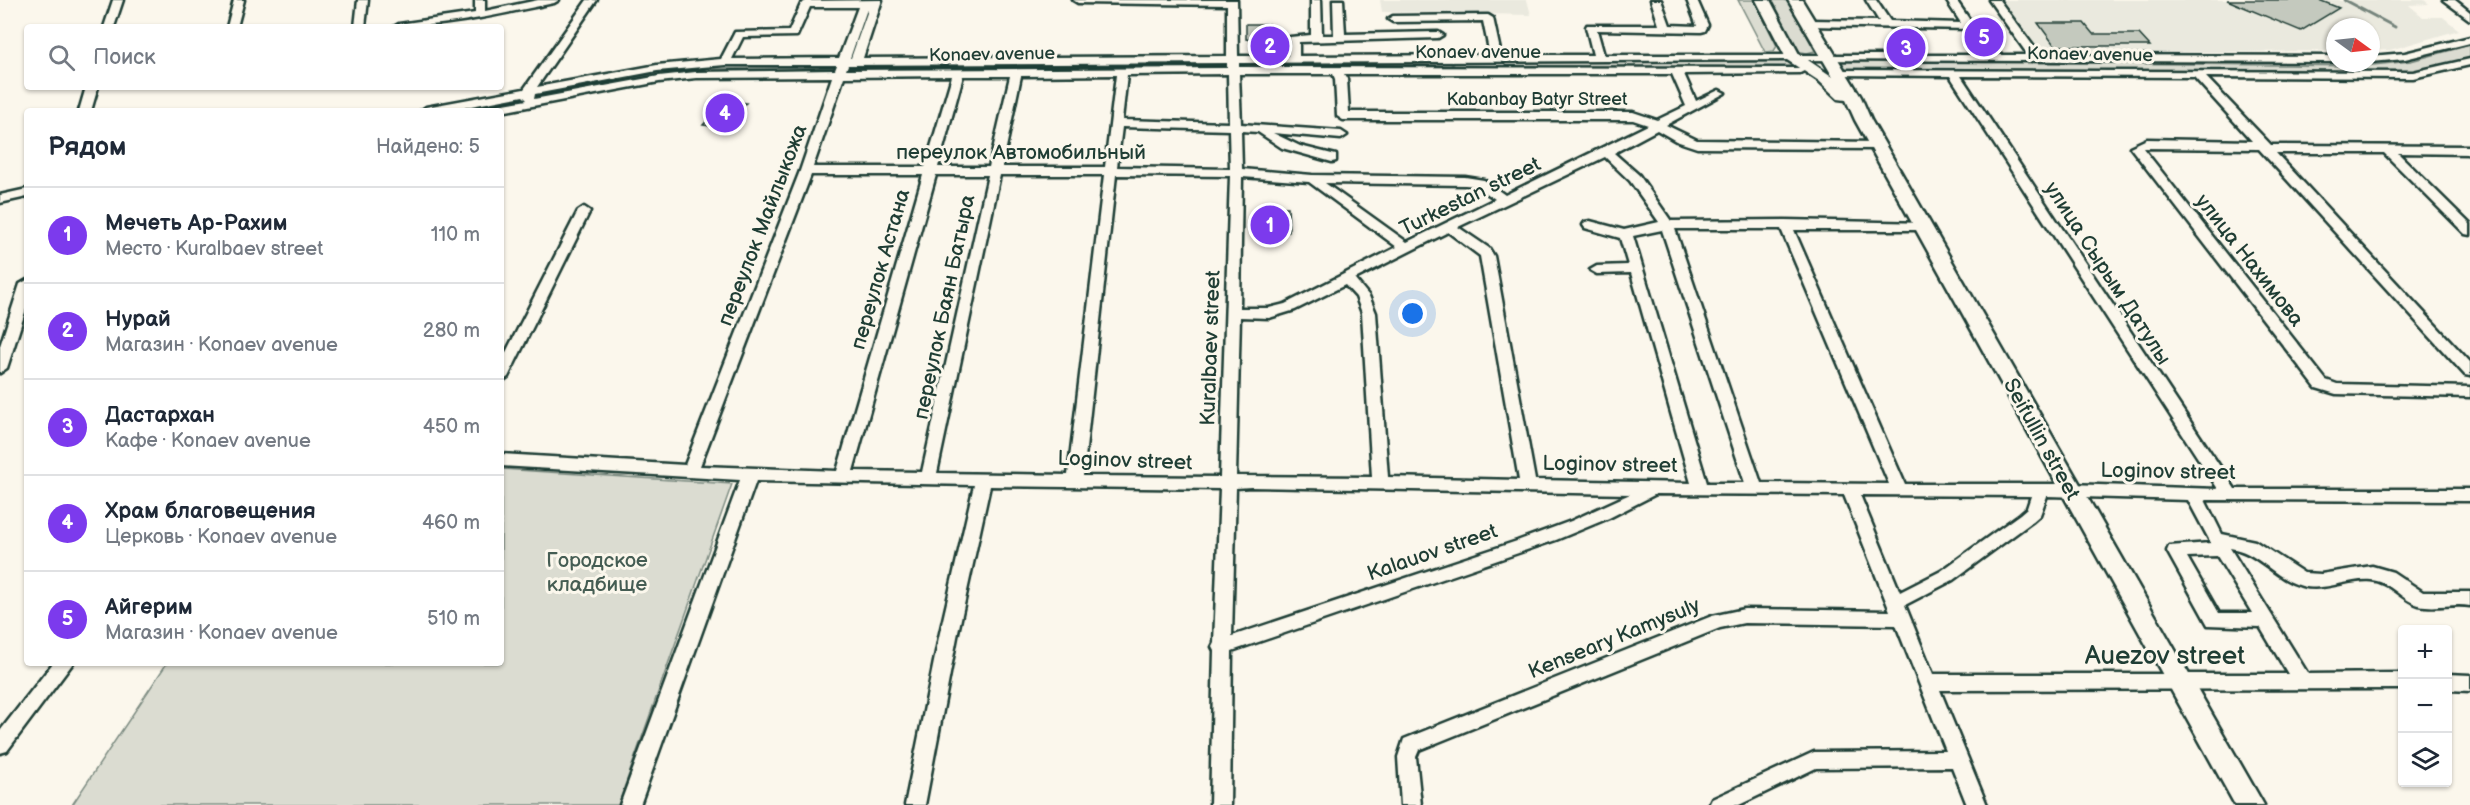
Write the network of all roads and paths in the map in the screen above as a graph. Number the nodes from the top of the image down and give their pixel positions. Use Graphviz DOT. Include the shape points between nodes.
graph roads {
  1 [pos="118,0"];
  2 [pos="239,0"];
  3 [pos="363,0"];
  4 [pos="480,0"];
  5 [pos="554,0"];
  6 [pos="592,0"];
  7 [pos="1078,0"];
  8 [pos="1316,0"];
  9 [pos="1338,0"];
  10 [pos="1655,0"];
  11 [pos="1661,0"];
  12 [pos="1692,0"];
  13 [pos="1763,0"];
  14 [pos="1795,0"];
  15 [pos="1871,0"];
  16 [pos="1951,0"];
  17 [pos="1995,0"];
  18 [pos="2448,0"];
  19 [pos="2457,0"];
  20 [pos="874,1"];
  21 [pos="1232,1"];
  22 [pos="2470,6"];
  23 [pos="480,15"];
  24 [pos="2470,17"];
  25 [pos="1393,19"];
  26 [pos="1808,23"];
  27 [pos="111,24"];
  28 [pos="233,24"];
  29 [pos="360,24"];
  30 [pos="419,24"];
  31 [pos="1886,24"];
  32 [pos="1666,28"];
  33 [pos="1438,35"];
  34 [pos="1317,38"];
  35 [pos="1340,38"];
  36 [pos="2470,40"];
  37 [pos="1828,57"];
  38 [pos="2036,57"];
  39 [pos="1600,58"];
  40 [pos="2380,58"];
  41 [pos="1496,59"];
  42 [pos="2326,59"];
  43 [pos="1293,60"];
  44 [pos="856,61"];
  45 [pos="725,62"];
  46 [pos="2470,62"];
  47 [pos="1232,66"];
  48 [pos="1802,66"];
  49 [pos="841,68"];
  50 [pos="1122,71"];
  51 [pos="1337,71"];
  52 [pos="1677,71"];
  53 [pos="1838,72"];
  54 [pos="1953,72"];
  55 [pos="1016,73"];
  56 [pos="958,74"];
  57 [pos="2197,74"];
  58 [pos="91,90"];
  59 [pos="1719,93"];
  60 [pos="529,97"];
  61 [pos="1692,106"];
  62 [pos="86,108"];
  63 [pos="448,108"];
  64 [pos="496,108"];
  65 [pos="1863,120"];
  66 [pos="1117,123"];
  67 [pos="1234,125"];
  68 [pos="1656,126"];
  69 [pos="1263,131"];
  70 [pos="1341,135"];
  71 [pos="1878,146"];
  72 [pos="2266,147"];
  73 [pos="2386,149"];
  74 [pos="2470,150"];
  75 [pos="1606,152"];
  76 [pos="1332,158"];
  77 [pos="996,170"];
  78 [pos="806,171"];
  79 [pos="931,171"];
  80 [pos="1112,171"];
  81 [pos="1236,173"];
  82 [pos="1312,179"];
  83 [pos="24,194"];
  84 [pos="0,199"];
  85 [pos="1504,200"];
  86 [pos="584,211"];
  87 [pos="1785,224"];
  88 [pos="1590,225"];
  89 [pos="1667,225"];
  90 [pos="1449,226"];
  91 [pos="1922,226"];
  92 [pos="2470,231"];
  93 [pos="1626,235"];
  94 [pos="1407,248"];
  95 [pos="1635,269"];
  96 [pos="1597,270"];
  97 [pos="1347,278"];
  98 [pos="24,293"];
  99 [pos="1233,312"];
  100 [pos="0,368"];
  101 [pos="504,370"];
  102 [pos="2470,371"];
  103 [pos="2470,392"];
  104 [pos="504,460"];
  105 [pos="691,470"];
  106 [pos="750,475"];
  107 [pos="843,477"];
  108 [pos="928,479"];
  109 [pos="983,480"];
  110 [pos="1075,480"];
  111 [pos="1380,483"];
  112 [pos="1226,484"];
  113 [pos="1528,485"];
  114 [pos="1654,488"];
  115 [pos="1849,488"];
  116 [pos="1701,489"];
  117 [pos="1755,489"];
  118 [pos="1899,489"];
  119 [pos="2041,490"];
  120 [pos="2069,490"];
  121 [pos="2193,493"];
  122 [pos="2230,495"];
  123 [pos="2470,495"];
  124 [pos="2220,544"];
  125 [pos="2470,599"];
  126 [pos="1900,610"];
  127 [pos="2265,620"];
  128 [pos="1221,646"];
  129 [pos="62,666"];
  130 [pos="2179,680"];
  131 [pos="2302,680"];
  132 [pos="2398,681"];
  133 [pos="1929,682"];
  134 [pos="2452,682"];
  135 [pos="2470,682"];
  136 [pos="0,745"];
  137 [pos="1959,759"];
  138 [pos="630,805"];
  139 [pos="915,805"];
  140 [pos="1220,805"];
  141 [pos="1411,805"];
  142 [pos="1719,805"];
  143 [pos="1977,805"];
  144 [pos="2250,805"];
  1 -- 27 [label="street"];
  2 -- 28 [label="street"];
  3 -- 29 [label="street"];
  4 -- 23 [label="street"];
  5 -- 23 [label="street"];
  6 -- 60 [label="street"];
  7 -- 21 [label="street"];
  8 -- 34 [label="street"];
  9 -- 35 [label="street"];
  10 -- 11 [label="street"];
  10 -- 32 [label="street"];
  12 -- 32 [label="street" via="1702,27"];
  13 -- 48 [label="main road"];
  14 -- 26 [label="main road, Seifullin street"];
  15 -- 31 [label="street"];
  16 -- 31 [label="street" via="1969,26"];
  17 -- 38 [label="street"];
  18 -- 24 [label="street"];
  19 -- 22 [label="street"];
  20 -- 44 [label="street"];
  20 -- 45 [label="street" via="806,4 793,34 739,34"];
  20 -- 49 [label="street, переулок Майлыкожа" via="861,10"];
  21 -- 47 [label="street, Kuralbaev street"];
  23 -- 30 [label="street"];
  25 -- 41 [label="street" via="1488,18"];
  26 -- 31 [label="street"];
  26 -- 37 [label="main road, Seifullin street"];
  32 -- 39 [label="street" via="1591,27"];
  33 -- 35 [label="street"];
  34 -- 35 [label="street"];
  34 -- 43 [label="street" via="1294,39"];
  36 -- 40 [label="street"];
  37 -- 38 [label="street, Konaev avenue"];
  37 -- 48 [label="street, Konaev avenue"];
  37 -- 53 [label="main road, Seifullin street"];
  38 -- 42 [label="street, Konaev avenue"];
  39 -- 41 [label="street, Konaev avenue"];
  39 -- 48 [label="street, Konaev avenue"];
  41 -- 43 [label="street, Konaev avenue"];
  43 -- 47 [label="street, Konaev avenue"];
  44 -- 47 [label="street, Konaev avenue"];
  44 -- 49 [label="street, Konaev avenue"];
  45 -- 49 [label="street, Konaev avenue"];
  45 -- 60 [label="street, Konaev avenue" via="657,68"];
  46 -- 57 [label="street, Konaev avenue" via="2421,74"];
  47 -- 50 [label="street, Konaev avenue"];
  47 -- 51 [label="street, Konaev avenue"];
  47 -- 67 [label="street, Kuralbaev street"];
  48 -- 52 [label="street, Konaev avenue"];
  48 -- 53 [label="main road, Konaev avenue"];
  48 -- 65 [label="main road" via="1840,92"];
  49 -- 56 [label="street, Konaev avenue"];
  49 -- 60 [label="street, Konaev avenue" via="677,77"];
  49 -- 78 [label="street, переулок Майлыкожа"];
  50 -- 55 [label="street, Konaev avenue"];
  50 -- 66 [label="street"];
  51 -- 52 [label="street, Konaev avenue"];
  51 -- 68 [label="street, Kabanbay Batyr Street" via="1343,116 1633,116"];
  52 -- 61 [label="street"];
  53 -- 54 [label="street, Konaev avenue"];
  53 -- 65 [label="main road, Seifullin street"];
  54 -- 57 [label="street, Konaev avenue"];
  54 -- 122 [label="street, улица Сырым Датулы"];
  55 -- 56 [label="street, Konaev avenue"];
  55 -- 77 [label="street, переулок Баян Батыра"];
  56 -- 79 [label="street, переулок Астана"];
  57 -- 72 [label="street"];
  58 -- 62 [label="street"];
  59 -- 61 [label="street, Turkestan street"];
  60 -- 63 [label="street, Konaev avenue"];
  60 -- 64 [label="street, Konaev avenue"];
  61 -- 68 [label="street, Turkestan street"];
  65 -- 71 [label="main road, Seifullin street"];
  66 -- 67 [label="street"];
  66 -- 80 [label="street"];
  67 -- 69 [label="street"];
  67 -- 81 [label="street, Kuralbaev street"];
  68 -- 71 [label="street, Kabanbay Batyr Street" via="1683,141 1706,145"];
  68 -- 75 [label="street, Turkestan street"];
  69 -- 70 [label="street"];
  69 -- 76 [label="street" via="1290,147"];
  71 -- 91 [label="main road, Seifullin street"];
  72 -- 73 [label="street"];
  72 -- 102 [label="street"];
  72 -- 103 [label="street, улица Нахимова" via="2146,143 2136,147 2321,384 2336,389"];
  73 -- 74 [label="street"];
  73 -- 92 [label="street"];
  75 -- 85 [label="street, Turkestan street"];
  75 -- 89 [label="street" via="1635,178"];
  77 -- 79 [label="street, переулок Автомобильный"];
  77 -- 80 [label="street, переулок Автомобильный"];
  77 -- 108 [label="street, переулок Баян Батыра"];
  78 -- 79 [label="street, переулок Автомобильный"];
  78 -- 105 [label="street, переулок Майлыкожа"];
  79 -- 107 [label="street, переулок Астана"];
  80 -- 81 [label="street, переулок Автомобильный"];
  80 -- 110 [label="street"];
  81 -- 82 [label="street, переулок Автомобильный"];
  81 -- 99 [label="street, Kuralbaev street"];
  82 -- 85 [label="street, переулок Автомобильный" via="1465,181 1480,183"];
  82 -- 94 [label="street"];
  83 -- 84 [label="street"];
  85 -- 90 [label="street, Turkestan street"];
  86 -- 101 [label="street"];
  87 -- 89 [label="street"];
  87 -- 91 [label="street"];
  87 -- 118 [label="street"];
  88 -- 93 [label="street"];
  89 -- 93 [label="street"];
  89 -- 117 [label="street"];
  90 -- 94 [label="street, Turkestan street"];
  90 -- 113 [label="street" via="1487,256"];
  91 -- 120 [label="main road, Seifullin street"];
  93 -- 95 [label="street"];
  94 -- 97 [label="street, Turkestan street"];
  95 -- 96 [label="street"];
  95 -- 116 [label="street"];
  97 -- 99 [label="street, Turkestan street" via="1278,311"];
  97 -- 111 [label="street" via="1362,296 1369,313"];
  98 -- 100 [label="street"];
  99 -- 112 [label="street, Kuralbaev street"];
  104 -- 105 [label="street, Loginov street"];
  105 -- 106 [label="street, Loginov street"];
  106 -- 107 [label="street, Loginov street"];
  106 -- 138 [label="street"];
  107 -- 108 [label="street, Loginov street"];
  108 -- 109 [label="street, Loginov street"];
  109 -- 110 [label="street, Loginov street"];
  109 -- 139 [label="street"];
  110 -- 112 [label="street, Loginov street"];
  111 -- 112 [label="street, Loginov street"];
  111 -- 113 [label="street, Loginov street"];
  112 -- 128 [label="street, Kuralbaev street"];
  113 -- 114 [label="street, Loginov street"];
  114 -- 116 [label="street, Loginov street"];
  114 -- 128 [label="street, Kalauov street" via="1611,510 1498,554"];
  115 -- 117 [label="street, Loginov street"];
  115 -- 118 [label="street, Loginov street"];
  115 -- 126 [label="street"];
  116 -- 117 [label="street, Loginov street"];
  118 -- 119 [label="street, Loginov street"];
  119 -- 120 [label="street, Loginov street"];
  119 -- 126 [label="street" via="2034,511 2026,518 1910,597"];
  120 -- 121 [label="street, Loginov street"];
  120 -- 130 [label="main road, Seifullin street"];
  121 -- 122 [label="street, Loginov street"];
  121 -- 124 [label="street"];
  122 -- 123 [label="street, Loginov street"];
  124 -- 125 [label="street" via="2252,548 2291,575 2306,580 2374,573 2394,579 2420,598"];
  124 -- 127 [label="street"];
  124 -- 127 [label="street" via="2175,550 2214,620"];
  126 -- 133 [label="street"];
  126 -- 141 [label="street, Kenseary Kamysuly" via="1744,616 1718,621 1411,745 1407,757"];
  127 -- 131 [label="street"];
  128 -- 140 [label="street, Kuralbaev street"];
  129 -- 136 [label="street"];
  130 -- 131 [label="street, Auezov street"];
  130 -- 133 [label="street, Auezov street"];
  130 -- 144 [label="main road, Seifullin street"];
  131 -- 132 [label="street, Auezov street"];
  133 -- 137 [label="street"];
  134 -- 135 [label="street"];
  137 -- 142 [label="street" via="1814,760"];
  137 -- 143 [label="street"];
}
